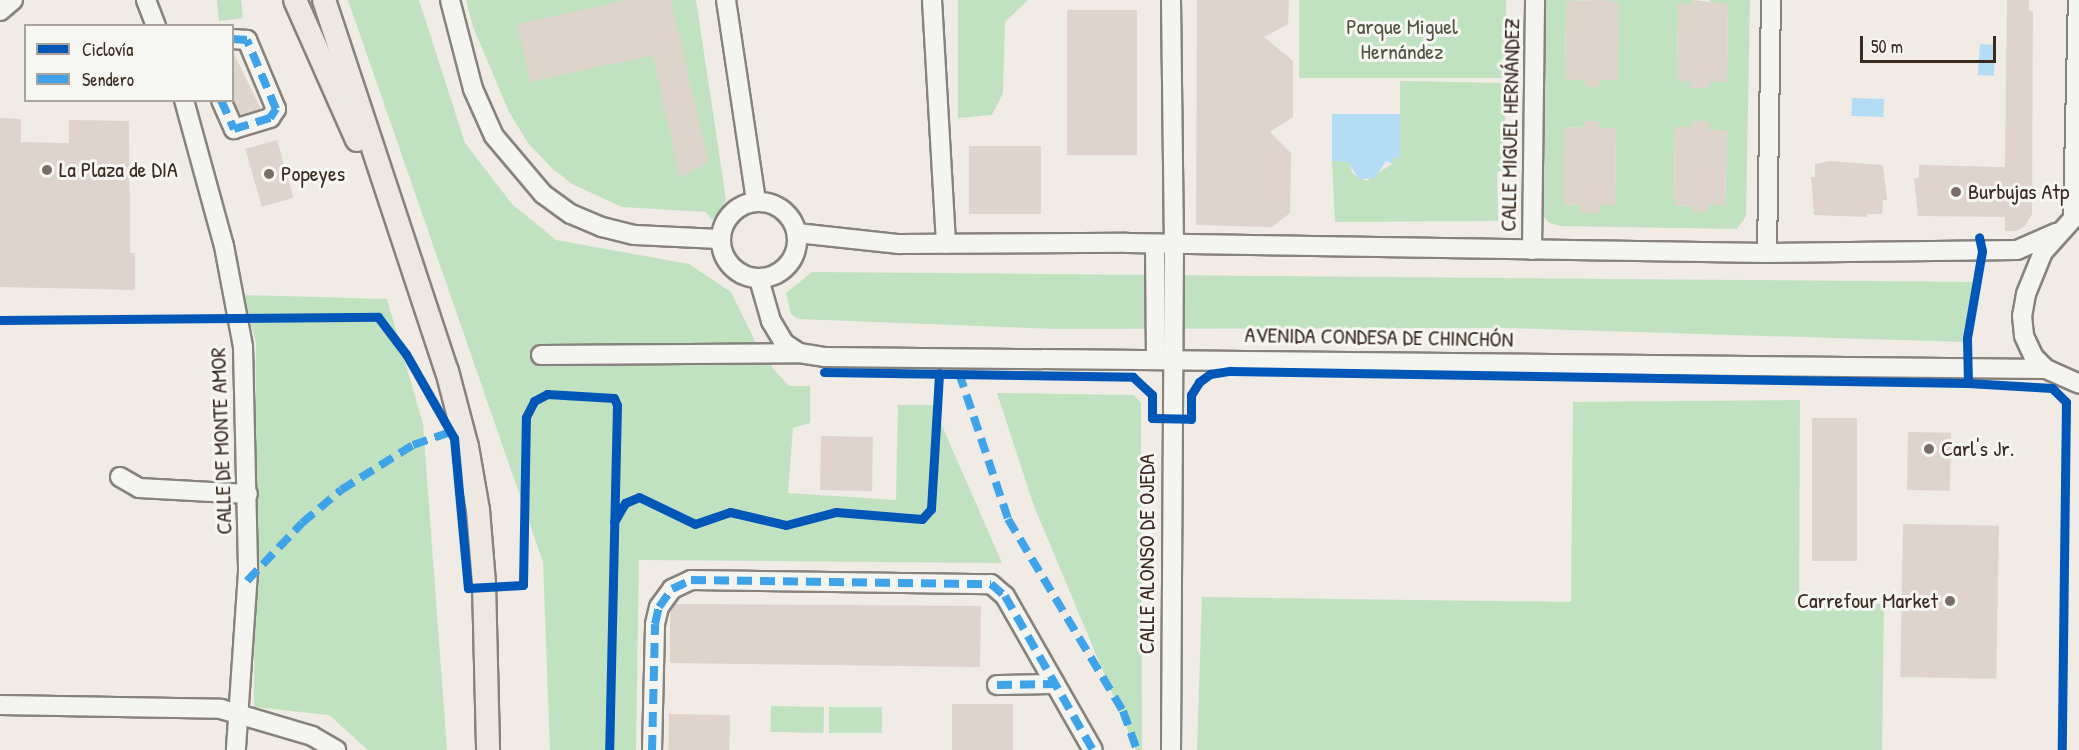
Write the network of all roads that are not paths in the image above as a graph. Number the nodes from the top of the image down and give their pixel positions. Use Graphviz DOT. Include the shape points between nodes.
graph roads {
  1 [pos="13,0"];
  2 [pos="146,0"];
  3 [pos="295,0"];
  4 [pos="324,0"];
  5 [pos="450,0"];
  6 [pos="726,0"];
  7 [pos="932,0"];
  8 [pos="1171,0"];
  9 [pos="1535,0"];
  10 [pos="1771,0"];
  11 [pos="2078,0"];
  12 [pos="0,11"];
  13 [pos="155,24"];
  14 [pos="234,39"];
  15 [pos="185,102"];
  16 [pos="222,102"];
  17 [pos="756,201"];
  18 [pos="2076,214"];
  19 [pos="797,233"];
  20 [pos="2056,233"];
  21 [pos="720,239"];
  22 [pos="945,244"];
  23 [pos="1155,244"];
  24 [pos="1174,244"];
  25 [pos="1532,250"];
  26 [pos="1767,253"];
  27 [pos="412,265"];
  28 [pos="759,279"];
  29 [pos="800,353"];
  30 [pos="542,355"];
  31 [pos="1164,359"];
  32 [pos="2046,369"];
  33 [pos="2079,384"];
  34 [pos="120,477"];
  35 [pos="248,494"];
  36 [pos="1055,684"];
  37 [pos="997,685"];
  38 [pos="0,705"];
  39 [pos="241,713"];
  40 [pos="236,750"];
  41 [pos="336,750"];
  42 [pos="488,750"];
  43 [pos="652,750"];
  44 [pos="1093,750"];
  45 [pos="1171,750"];
  1 -- 12 [label="street"];
  2 -- 13 [label="street"];
  3 -- 27 [label="main road"];
  4 -- 27 [label="main road"];
  5 -- 21 [label="street" via="473,89 494,136 543,194 571,214 602,227 634,235"];
  6 -- 17 [label="street"];
  7 -- 22 [label="street"];
  8 -- 24 [label="street"];
  9 -- 25 [label="street, CALLE MIGUEL HERNÁNDEZ"];
  10 -- 26 [label="street"];
  11 -- 18 [label="street"];
  14 -- 16 [label="street" via="247,40 276,110 270,118 234,129"];
  15 -- 35 [label="street, CALLE DE MONTE AMOR" via="224,246 243,347"];
  17 -- 19 [label="street" via="767,202 787,213"];
  17 -- 21 [label="street" via="735,209 722,227"];
  18 -- 20 [label="street"];
  19 -- 22 [label="street" via="899,244"];
  19 -- 28 [label="street" via="794,255 788,265"];
  20 -- 26 [label="street" via="2017,250"];
  20 -- 32 [label="street" via="2033,276 2022,316 2027,346"];
  21 -- 28 [label="street" via="727,262 736,271"];
  22 -- 23 [label="street"];
  23 -- 24 [label="street"];
  23 -- 31 [label="street"];
  24 -- 25 [label="street"];
  24 -- 31 [label="street"];
  25 -- 26 [label="street"];
  27 -- 42 [label="main road" via="447,370 478,510"];
  28 -- 29 [label="street" via="771,321 784,343"];
  29 -- 30 [label="street, AVENIDA CONDESA DE CHINCHÓN"];
  29 -- 31 [label="street, AVENIDA CONDESA DE CHINCHÓN" via="824,357"];
  31 -- 32 [label="street, AVENIDA CONDESA DE CHINCHÓN"];
  31 -- 45 [label="street, CALLE ALONSO DE OJEDA"];
  32 -- 33 [label="street"];
  34 -- 35 [label="street" via="139,488"];
  35 -- 39 [label="street, CALLE DE MONTE AMOR"];
  36 -- 37 [label="street"];
  36 -- 43 [label="street" via="1005,596 991,584 691,580 672,589 659,607 655,624"];
  36 -- 44 [label="street"];
  38 -- 39 [label="street" via="221,709"];
  39 -- 40 [label="street, CALLE DE MONTE AMOR"];
  39 -- 41 [label="street" via="312,736"];
}
